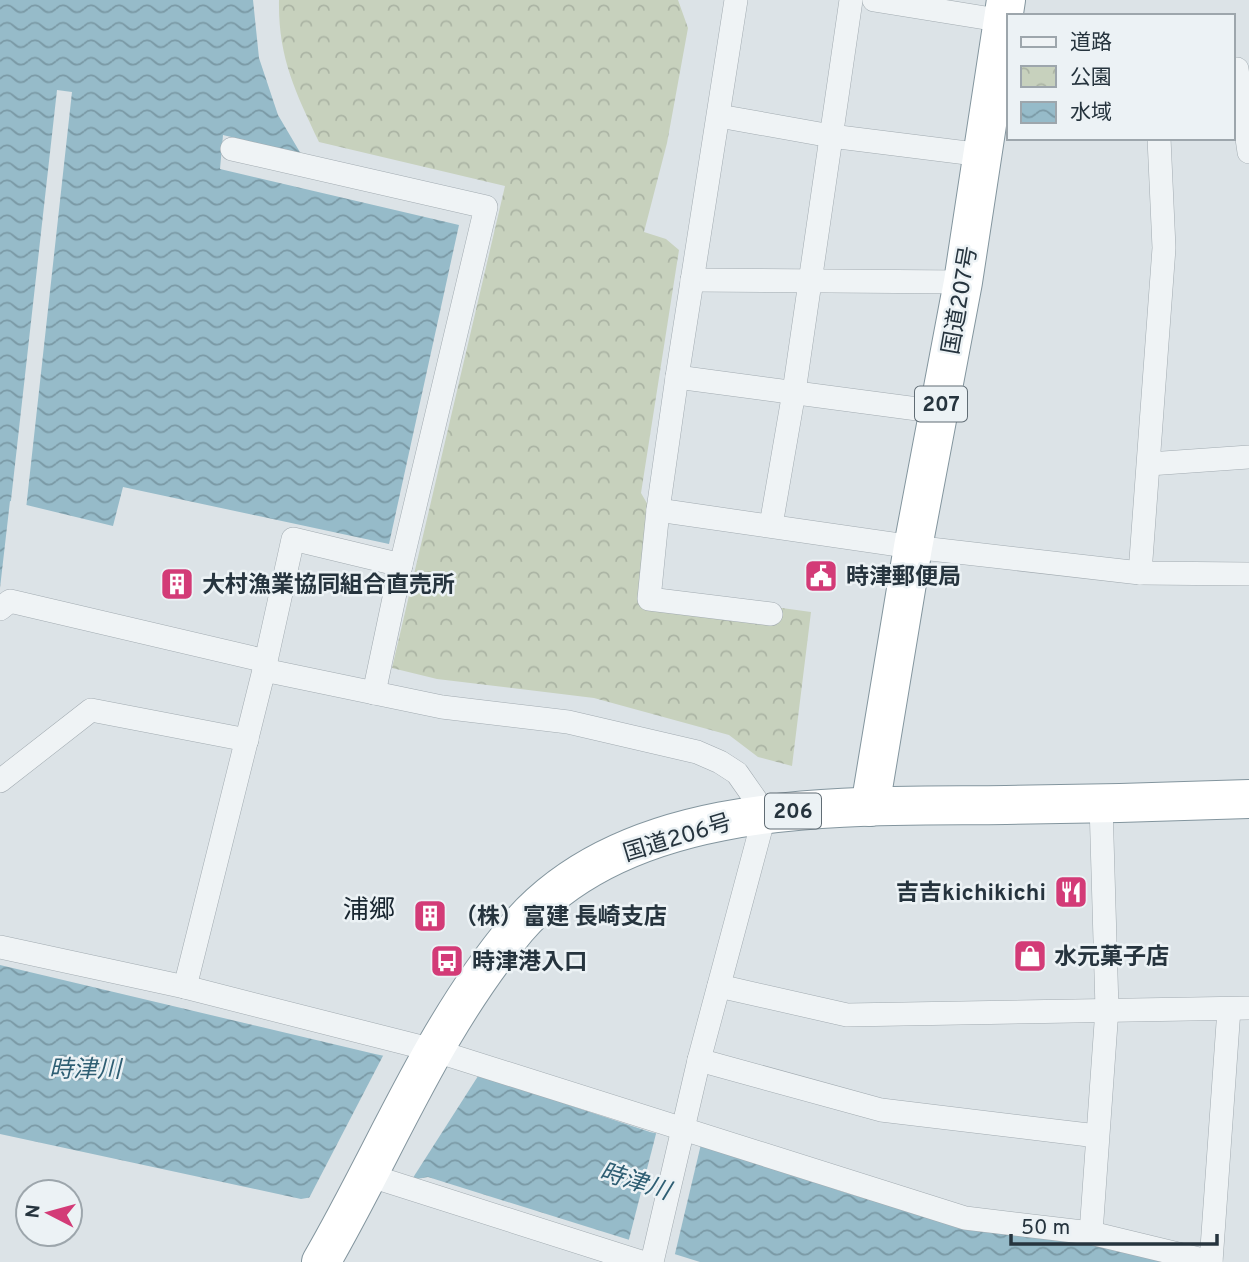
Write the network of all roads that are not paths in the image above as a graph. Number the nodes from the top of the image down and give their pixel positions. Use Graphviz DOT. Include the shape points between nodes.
graph roads {
  1 [pos="736,0"];
  2 [pos="851,0"];
  3 [pos="874,0"];
  4 [pos="1005,10"];
  5 [pos="1004,59"];
  6 [pos="1240,68"];
  7 [pos="719,116"];
  8 [pos="831,136"];
  9 [pos="1160,140"];
  10 [pos="232,149"];
  11 [pos="1249,152"];
  12 [pos="983,155"];
  13 [pos="692,279"];
  14 [pos="810,280"];
  15 [pos="963,282"];
  16 [pos="677,377"];
  17 [pos="794,392"];
  18 [pos="940,412"];
  19 [pos="1249,457"];
  20 [pos="1149,464"];
  21 [pos="658,510"];
  22 [pos="771,525"];
  23 [pos="913,547"];
  24 [pos="401,565"];
  25 [pos="1140,573"];
  26 [pos="1249,575"];
  27 [pos="0,609"];
  28 [pos="771,614"];
  29 [pos="265,665"];
  30 [pos="374,693"];
  31 [pos="247,740"];
  32 [pos="0,781"];
  33 [pos="1249,799"];
  34 [pos="1101,804"];
  35 [pos="870,807"];
  36 [pos="765,813"];
  37 [pos="0,947"];
  38 [pos="719,986"];
  39 [pos="185,987"];
  40 [pos="1239,1008"];
  41 [pos="1107,1009"];
  42 [pos="433,1050"];
  43 [pos="699,1060"];
  44 [pos="682,1129"];
  45 [pos="1097,1136"];
  46 [pos="368,1175"];
  47 [pos="1091,1234"];
  48 [pos="321,1262"];
  49 [pos="641,1262"];
  50 [pos="652,1262"];
  51 [pos="1211,1262"];
  1 -- 7 [label="street"];
  2 -- 8 [label="street"];
  3 -- 4 [label="street"];
  4 -- 5 [label="highway, 国道207号 / 207"];
  5 -- 12 [label="highway, 国道207号 / 207"];
  6 -- 11 [label="street"];
  7 -- 8 [label="street"];
  7 -- 13 [label="street"];
  8 -- 12 [label="street"];
  8 -- 14 [label="street"];
  9 -- 20 [label="street" via="1164,248"];
  10 -- 24 [label="street" via="486,207"];
  12 -- 15 [label="highway, 国道207号 / 207"];
  13 -- 14 [label="street"];
  13 -- 16 [label="street"];
  14 -- 15 [label="street"];
  14 -- 17 [label="street"];
  15 -- 18 [label="highway, 国道207号 / 207"];
  16 -- 17 [label="street"];
  16 -- 21 [label="street"];
  17 -- 18 [label="street"];
  17 -- 22 [label="street"];
  18 -- 23 [label="highway, 国道207号 / 207"];
  19 -- 20 [label="street"];
  20 -- 25 [label="street"];
  21 -- 22 [label="street"];
  21 -- 28 [label="street" via="649,599"];
  22 -- 23 [label="street"];
  23 -- 25 [label="street"];
  23 -- 35 [label="highway, 国道207号 / 207"];
  24 -- 29 [label="street" via="293,539"];
  24 -- 30 [label="street"];
  25 -- 26 [label="street"];
  27 -- 29 [label="street" via="10,601"];
  29 -- 30 [label="street"];
  29 -- 31 [label="street"];
  30 -- 36 [label="street" via="442,707 568,722 697,752 737,773"];
  31 -- 32 [label="street" via="90,710"];
  31 -- 39 [label="street"];
  33 -- 34 [label="highway, 国道206号 / 206"];
  34 -- 35 [label="highway, 国道206号 / 206"];
  34 -- 41 [label="street"];
  35 -- 36 [label="highway, 国道206号 / 206"];
  36 -- 38 [label="street"];
  36 -- 42 [label="highway, 国道206号 / 206" via="630,848 551,895 510,937 471,988"];
  37 -- 39 [label="street"];
  38 -- 41 [label="street" via="847,1015"];
  38 -- 43 [label="street"];
  39 -- 42 [label="street"];
  40 -- 41 [label="street"];
  40 -- 51 [label="street"];
  41 -- 45 [label="street"];
  42 -- 44 [label="street"];
  42 -- 46 [label="highway, 国道206号 / 206"];
  43 -- 44 [label="street"];
  43 -- 45 [label="street" via="881,1110"];
  44 -- 47 [label="street" via="965,1218"];
  44 -- 50 [label="street"];
  45 -- 47 [label="street"];
  46 -- 48 [label="highway, 国道206号 / 206"];
  46 -- 49 [label="street"];
  47 -- 51 [label="street"];
}
